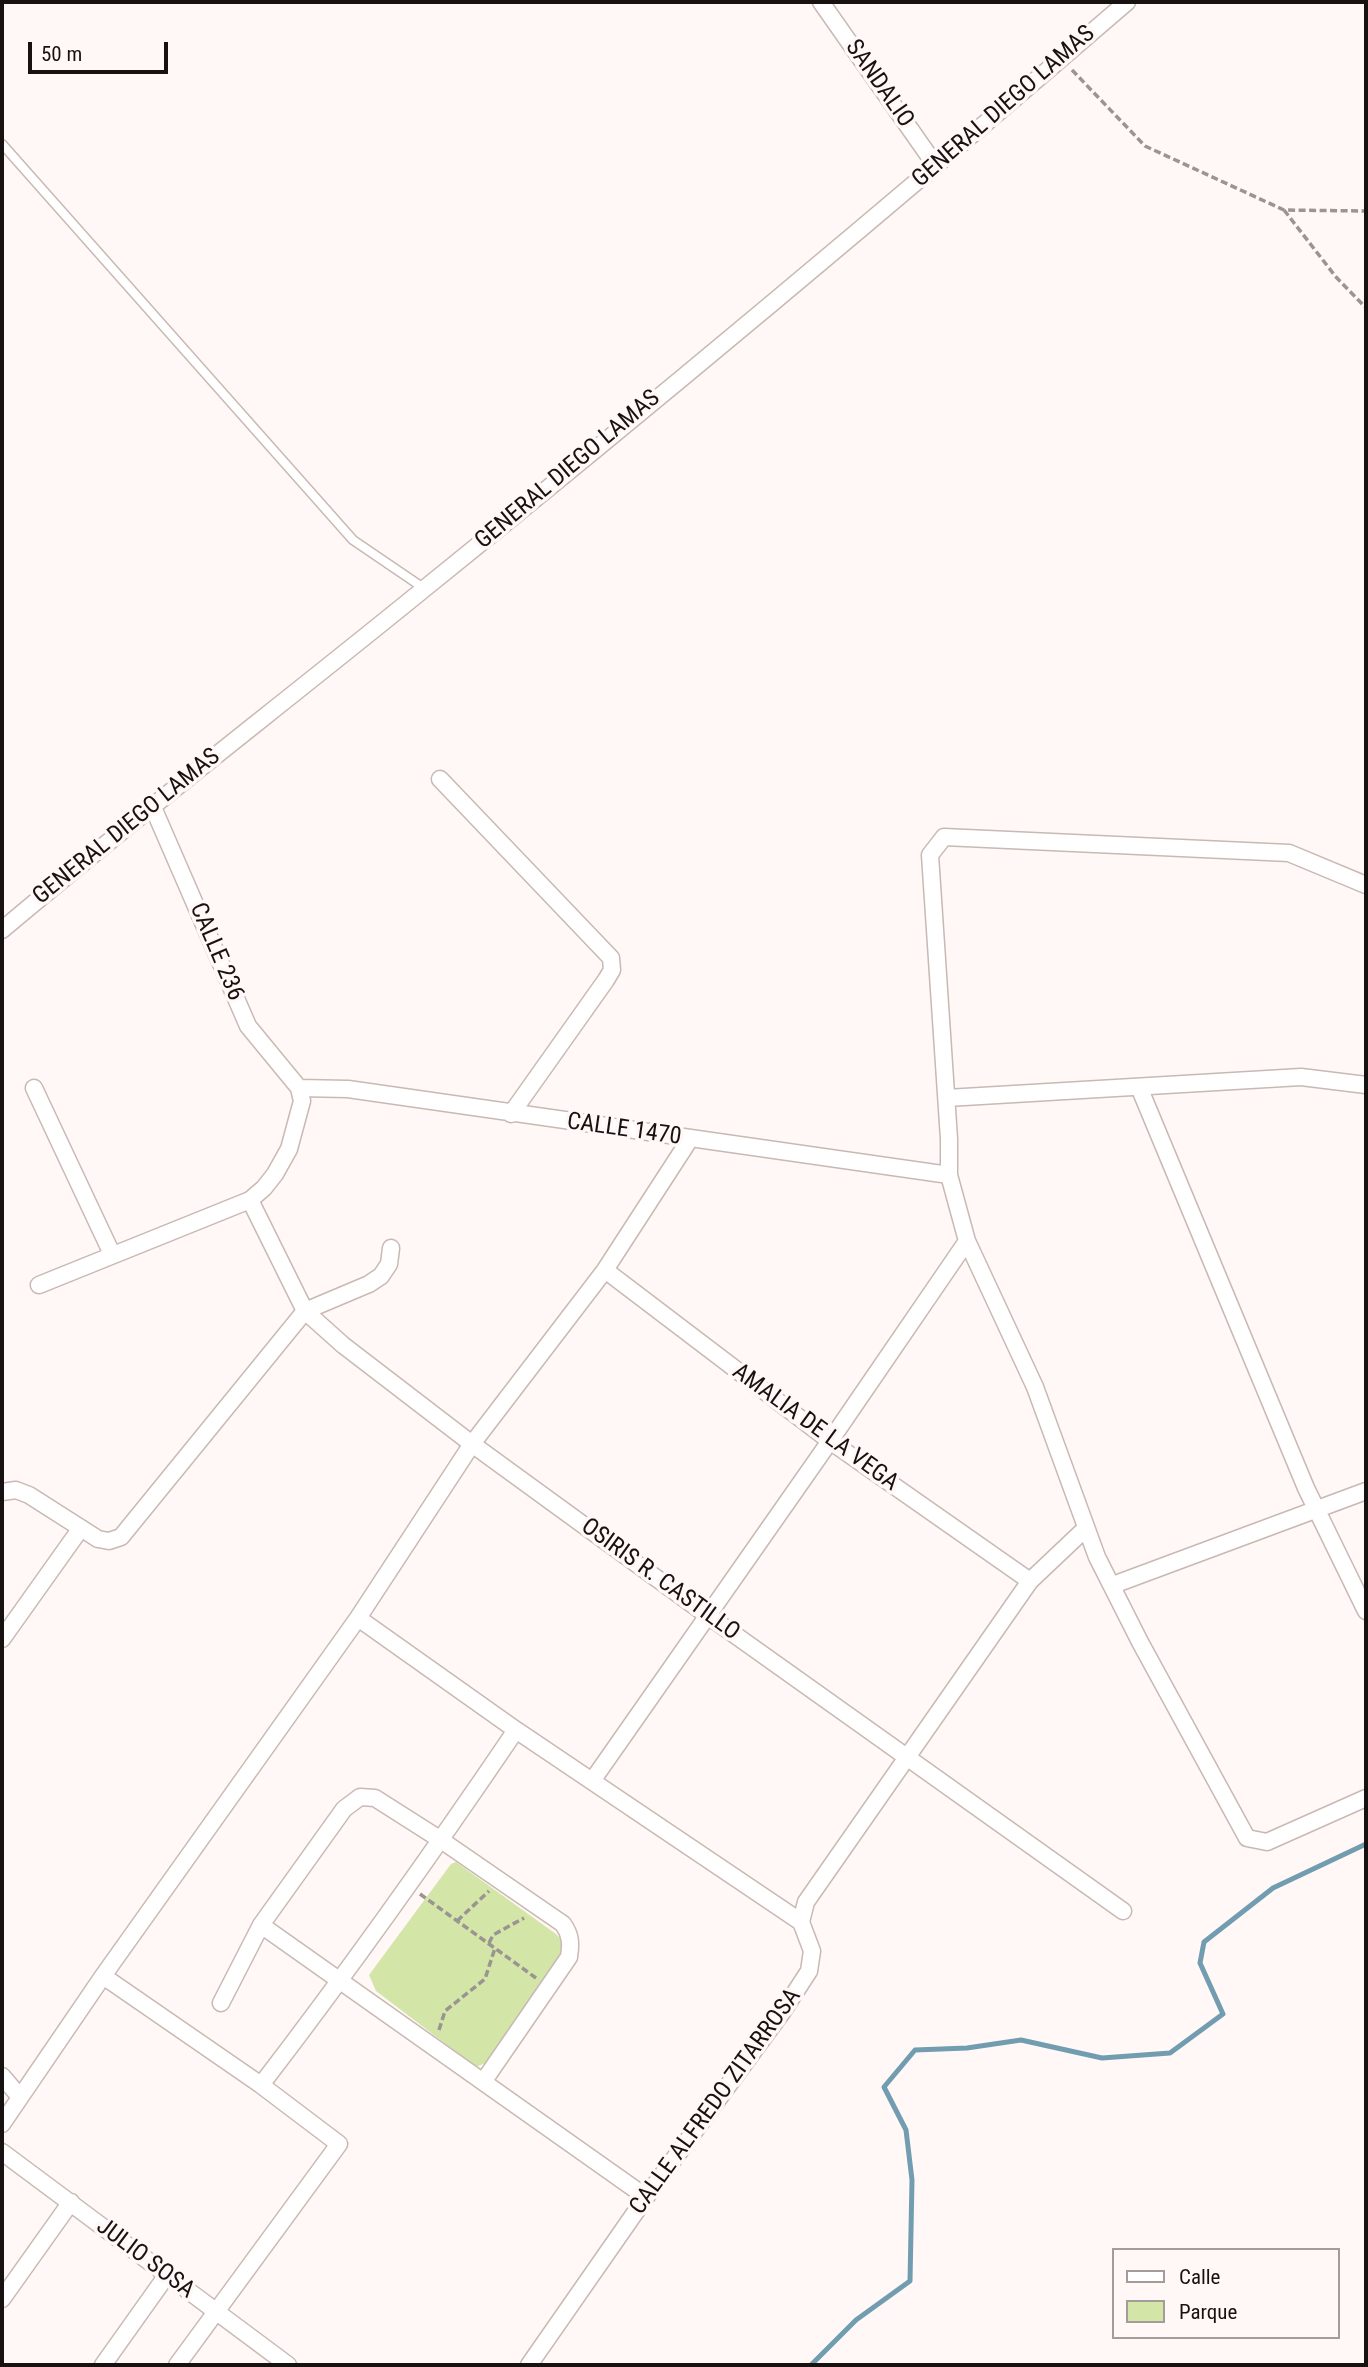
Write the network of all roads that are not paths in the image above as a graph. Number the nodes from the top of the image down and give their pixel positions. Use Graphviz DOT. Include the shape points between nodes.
graph roads {
  1 [pos="821,2"];
  2 [pos="1127,2"];
  3 [pos="2,144"];
  4 [pos="936,166"];
  5 [pos="425,589"];
  6 [pos="440,779"];
  7 [pos="152,805"];
  8 [pos="1366,885"];
  9 [pos="2,930"];
  10 [pos="1366,1085"];
  11 [pos="1139,1087"];
  12 [pos="34,1088"];
  13 [pos="299,1088"];
  14 [pos="947,1098"];
  15 [pos="511,1114"];
  16 [pos="690,1139"];
  17 [pos="949,1175"];
  18 [pos="250,1200"];
  19 [pos="967,1241"];
  20 [pos="391,1248"];
  21 [pos="112,1254"];
  22 [pos="605,1270"];
  23 [pos="38,1284"];
  24 [pos="305,1311"];
  25 [pos="831,1441"];
  26 [pos="472,1444"];
  27 [pos="2,1492"];
  28 [pos="1366,1492"];
  29 [pos="1317,1511"];
  30 [pos="81,1528"];
  31 [pos="1086,1528"];
  32 [pos="1030,1581"];
  33 [pos="1113,1585"];
  34 [pos="1366,1611"];
  35 [pos="707,1615"];
  36 [pos="358,1618"];
  37 [pos="2,1639"];
  38 [pos="516,1730"];
  39 [pos="909,1756"];
  40 [pos="592,1780"];
  41 [pos="1366,1798"];
  42 [pos="441,1840"];
  43 [pos="1123,1910"];
  44 [pos="801,1922"];
  45 [pos="261,1925"];
  46 [pos="103,1976"];
  47 [pos="340,1982"];
  48 [pos="221,2003"];
  49 [pos="2,2076"];
  50 [pos="483,2082"];
  51 [pos="261,2085"];
  52 [pos="20,2097"];
  53 [pos="2,2124"];
  54 [pos="2,2152"];
  55 [pos="646,2197"];
  56 [pos="71,2202"];
  57 [pos="167,2275"];
  58 [pos="2,2299"];
  59 [pos="216,2313"];
  60 [pos="103,2365"];
  61 [pos="177,2365"];
  62 [pos="288,2365"];
  63 [pos="529,2365"];
  1 -- 4 [label="street, SANDALIO"];
  2 -- 4 [label="street, GENERAL DIEGO LAMAS"];
  3 -- 5 [label="lane" via="353,540"];
  4 -- 5 [label="street, GENERAL DIEGO LAMAS"];
  5 -- 7 [label="street, GENERAL DIEGO LAMAS"];
  6 -- 15 [label="street" via="611,958 607,980"];
  7 -- 9 [label="street, GENERAL DIEGO LAMAS"];
  7 -- 13 [label="street, CALLE 236" via="248,1026"];
  8 -- 14 [label="street" via="1289,853 944,837 930,855"];
  10 -- 11 [label="street" via="1301,1077"];
  11 -- 14 [label="street"];
  11 -- 29 [label="street"];
  12 -- 21 [label="street"];
  13 -- 15 [label="street, CALLE 1470" via="348,1089"];
  13 -- 18 [label="street" via="302,1101 289,1149 275,1174"];
  14 -- 17 [label="street"];
  15 -- 16 [label="street, CALLE 1470"];
  16 -- 17 [label="street, CALLE 1470"];
  16 -- 22 [label="street"];
  17 -- 19 [label="street"];
  18 -- 21 [label="street"];
  18 -- 24 [label="street, OSIRIS R. CASTILLO"];
  19 -- 25 [label="street"];
  19 -- 31 [label="street" via="1035,1387"];
  20 -- 24 [label="street" via="381,1276"];
  21 -- 23 [label="street"];
  22 -- 25 [label="street, AMALIA DE LA VEGA"];
  22 -- 26 [label="street"];
  24 -- 26 [label="street, OSIRIS R. CASTILLO"];
  24 -- 30 [label="street" via="121,1536 110,1541 98,1539"];
  25 -- 32 [label="street, AMALIA DE LA VEGA"];
  25 -- 35 [label="street"];
  26 -- 35 [label="street, OSIRIS R. CASTILLO"];
  26 -- 36 [label="street"];
  27 -- 30 [label="street" via="16,1490 29,1495"];
  28 -- 29 [label="street"];
  29 -- 33 [label="street"];
  29 -- 34 [label="street"];
  30 -- 37 [label="street"];
  31 -- 32 [label="street"];
  31 -- 33 [label="street"];
  32 -- 39 [label="street"];
  33 -- 41 [label="street" via="1247,1839 1267,1842"];
  35 -- 39 [label="street, OSIRIS R. CASTILLO"];
  35 -- 40 [label="street"];
  36 -- 38 [label="street"];
  36 -- 46 [label="street"];
  38 -- 40 [label="street"];
  38 -- 42 [label="street"];
  39 -- 43 [label="street, OSIRIS R. CASTILLO"];
  39 -- 44 [label="street" via="806,1902"];
  40 -- 44 [label="street"];
  42 -- 45 [label="street" via="375,1798 360,1797 344,1809"];
  42 -- 47 [label="street"];
  42 -- 50 [label="street" via="563,1924 571,1943 569,1957"];
  44 -- 55 [label="street, CALLE ALFREDO ZITARROSA" via="812,1951 808,1971"];
  45 -- 47 [label="street"];
  45 -- 48 [label="street"];
  46 -- 51 [label="street"];
  46 -- 52 [label="street"];
  47 -- 50 [label="street"];
  47 -- 51 [label="street"];
  49 -- 52 [label="street"];
  50 -- 55 [label="street"];
  51 -- 59 [label="street" via="339,2144"];
  52 -- 53 [label="street"];
  54 -- 56 [label="street, JULIO SOSA"];
  55 -- 63 [label="street, CALLE ALFREDO ZITARROSA"];
  56 -- 57 [label="street, JULIO SOSA"];
  56 -- 58 [label="street"];
  57 -- 59 [label="street, JULIO SOSA"];
  57 -- 60 [label="street"];
  59 -- 61 [label="street"];
  59 -- 62 [label="street, JULIO SOSA"];
}
